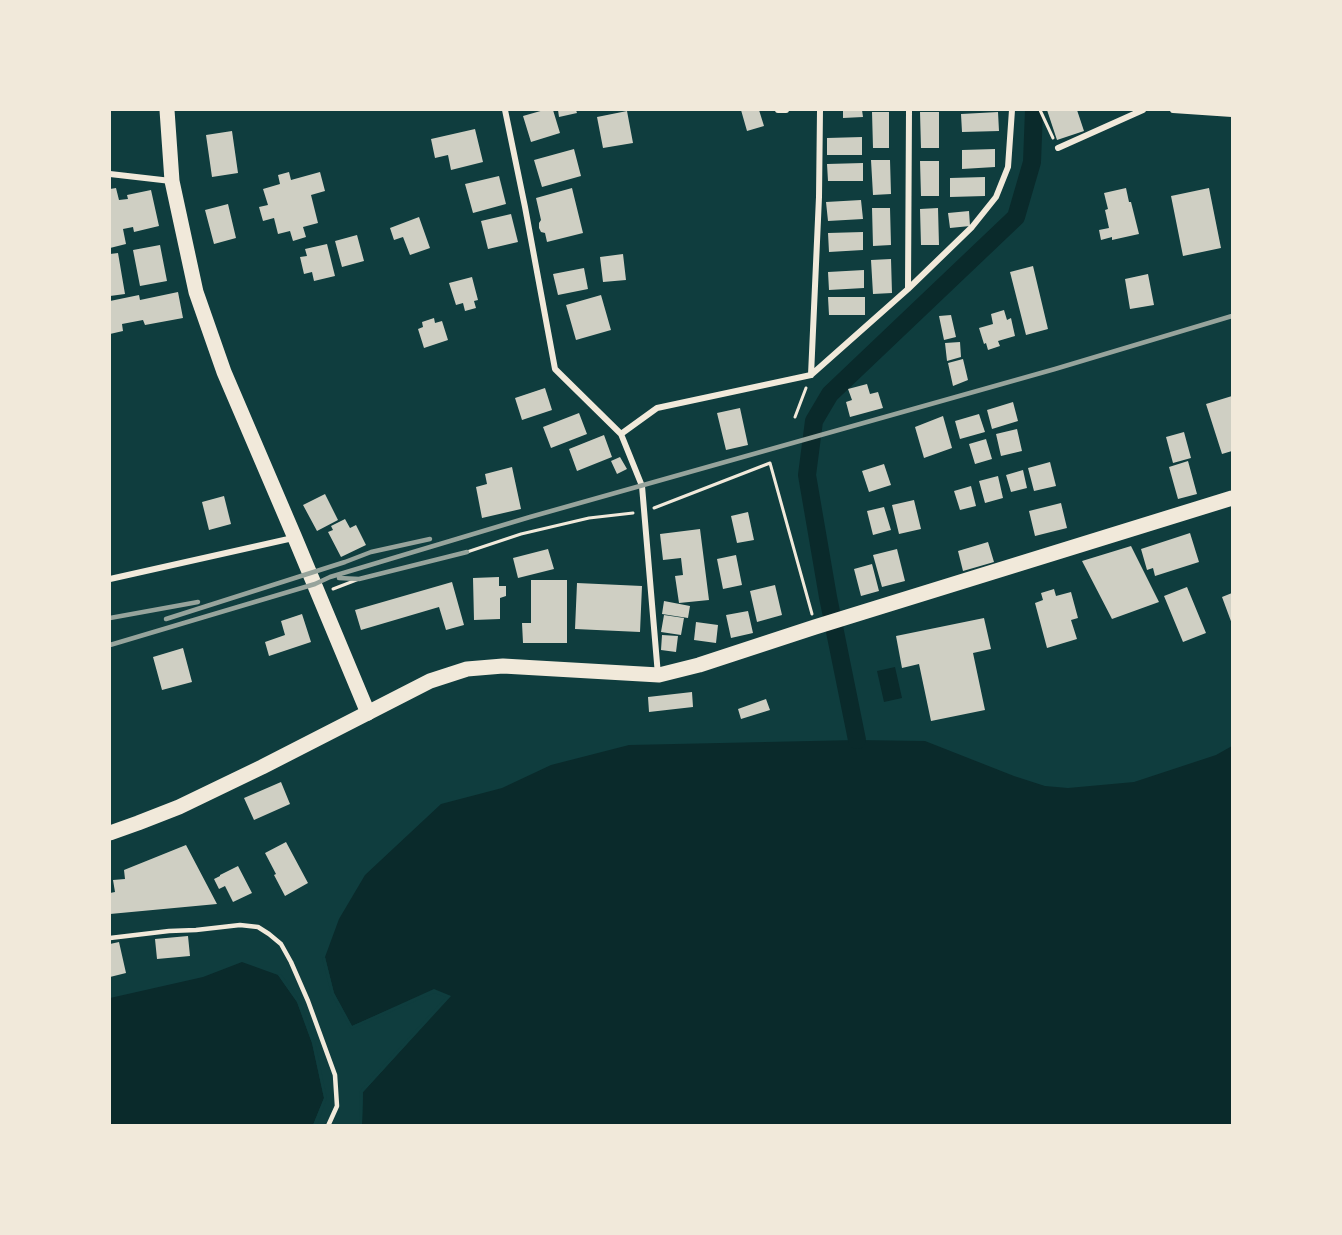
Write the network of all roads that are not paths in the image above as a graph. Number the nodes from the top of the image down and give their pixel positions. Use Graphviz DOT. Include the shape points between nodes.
graph roads {
  1 [pos="167,110"];
  2 [pos="505,110"];
  3 [pos="778,110"];
  4 [pos="786,110"];
  5 [pos="817,110"];
  6 [pos="909,110"];
  7 [pos="1012,110"];
  8 [pos="1143,110"];
  9 [pos="1173,110"];
  10 [pos="1233,114"];
  11 [pos="1058,148"];
  12 [pos="110,174"];
  13 [pos="172,181"];
  14 [pos="908,289"];
  15 [pos="811,375"];
  16 [pos="621,434"];
  17 [pos="1233,498"];
  18 [pos="295,538"];
  19 [pos="110,579"];
  20 [pos="658,675"];
  21 [pos="368,713"];
  22 [pos="110,833"];
  23 [pos="110,938"];
  24 [pos="328,1125"];
  1 -- 13 [label="main road"];
  2 -- 16 [label="street" via="555,369"];
  3 -- 4 [label="street"];
  5 -- 15 [label="street" via="819,197"];
  6 -- 14 [label="street"];
  7 -- 14 [label="street" via="1008,167 996,197 972,227"];
  8 -- 11 [label="street"];
  9 -- 10 [label="street"];
  12 -- 13 [label="street"];
  13 -- 18 [label="main road" via="196,292 224,372"];
  14 -- 15 [label="street"];
  15 -- 16 [label="street" via="657,408"];
  16 -- 20 [label="street" via="642,486"];
  17 -- 20 [label="main road"];
  18 -- 19 [label="street"];
  18 -- 21 [label="main road"];
  20 -- 21 [label="main road" via="503,666 467,669 430,681"];
  21 -- 22 [label="main road" via="179,807"];
  23 -- 24 [label="lane" via="240,925 258,927 281,944 308,1001 335,1075 336,1106"];
}
